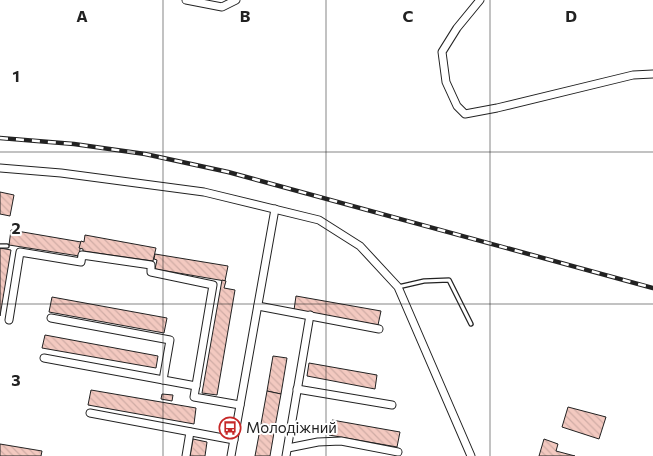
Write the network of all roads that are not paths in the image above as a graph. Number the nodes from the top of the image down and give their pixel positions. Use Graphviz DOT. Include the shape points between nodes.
graph roads {
  1 [pos="186,0"];
  2 [pos="236,0"];
  3 [pos="480,0"];
  4 [pos="653,74"];
  5 [pos="0,168"];
  6 [pos="275,209"];
  7 [pos="0,246"];
  8 [pos="6,246"];
  9 [pos="398,287"];
  10 [pos="258,306"];
  11 [pos="310,315"];
  12 [pos="51,318"];
  13 [pos="9,320"];
  14 [pos="471,324"];
  15 [pos="379,330"];
  16 [pos="44,358"];
  17 [pos="163,380"];
  18 [pos="196,386"];
  19 [pos="298,389"];
  20 [pos="240,405"];
  21 [pos="392,405"];
  22 [pos="90,413"];
  23 [pos="190,432"];
  24 [pos="234,440"];
  25 [pos="287,452"];
  26 [pos="398,452"];
  27 [pos="186,456"];
  28 [pos="231,456"];
  29 [pos="470,456"];
  1 -- 2 [label="street" via="222,6"];
  3 -- 4 [label="street" via="442,52 448,89 465,114 633,74"];
  5 -- 6 [label="street" via="204,192"];
  6 -- 9 [label="street" via="320,220 360,246"];
  6 -- 10 [label="street"];
  7 -- 8 [label="lane"];
  9 -- 14 [label="lane" via="449,280"];
  9 -- 29 [label="street"];
  10 -- 11 [label="street"];
  10 -- 20 [label="street"];
  11 -- 15 [label="street"];
  11 -- 19 [label="street"];
  12 -- 17 [label="street" via="170,340"];
  13 -- 18 [label="street" via="20,252 81,262 82,256 151,265 151,272 213,285"];
  16 -- 17 [label="street"];
  17 -- 18 [label="street"];
  18 -- 20 [label="street" via="194,397"];
  19 -- 21 [label="street"];
  19 -- 25 [label="street"];
  20 -- 24 [label="street"];
  22 -- 23 [label="street"];
  23 -- 24 [label="street"];
  23 -- 27 [label="street"];
  24 -- 28 [label="street"];
  25 -- 26 [label="street" via="318,442 341,441"];
}
